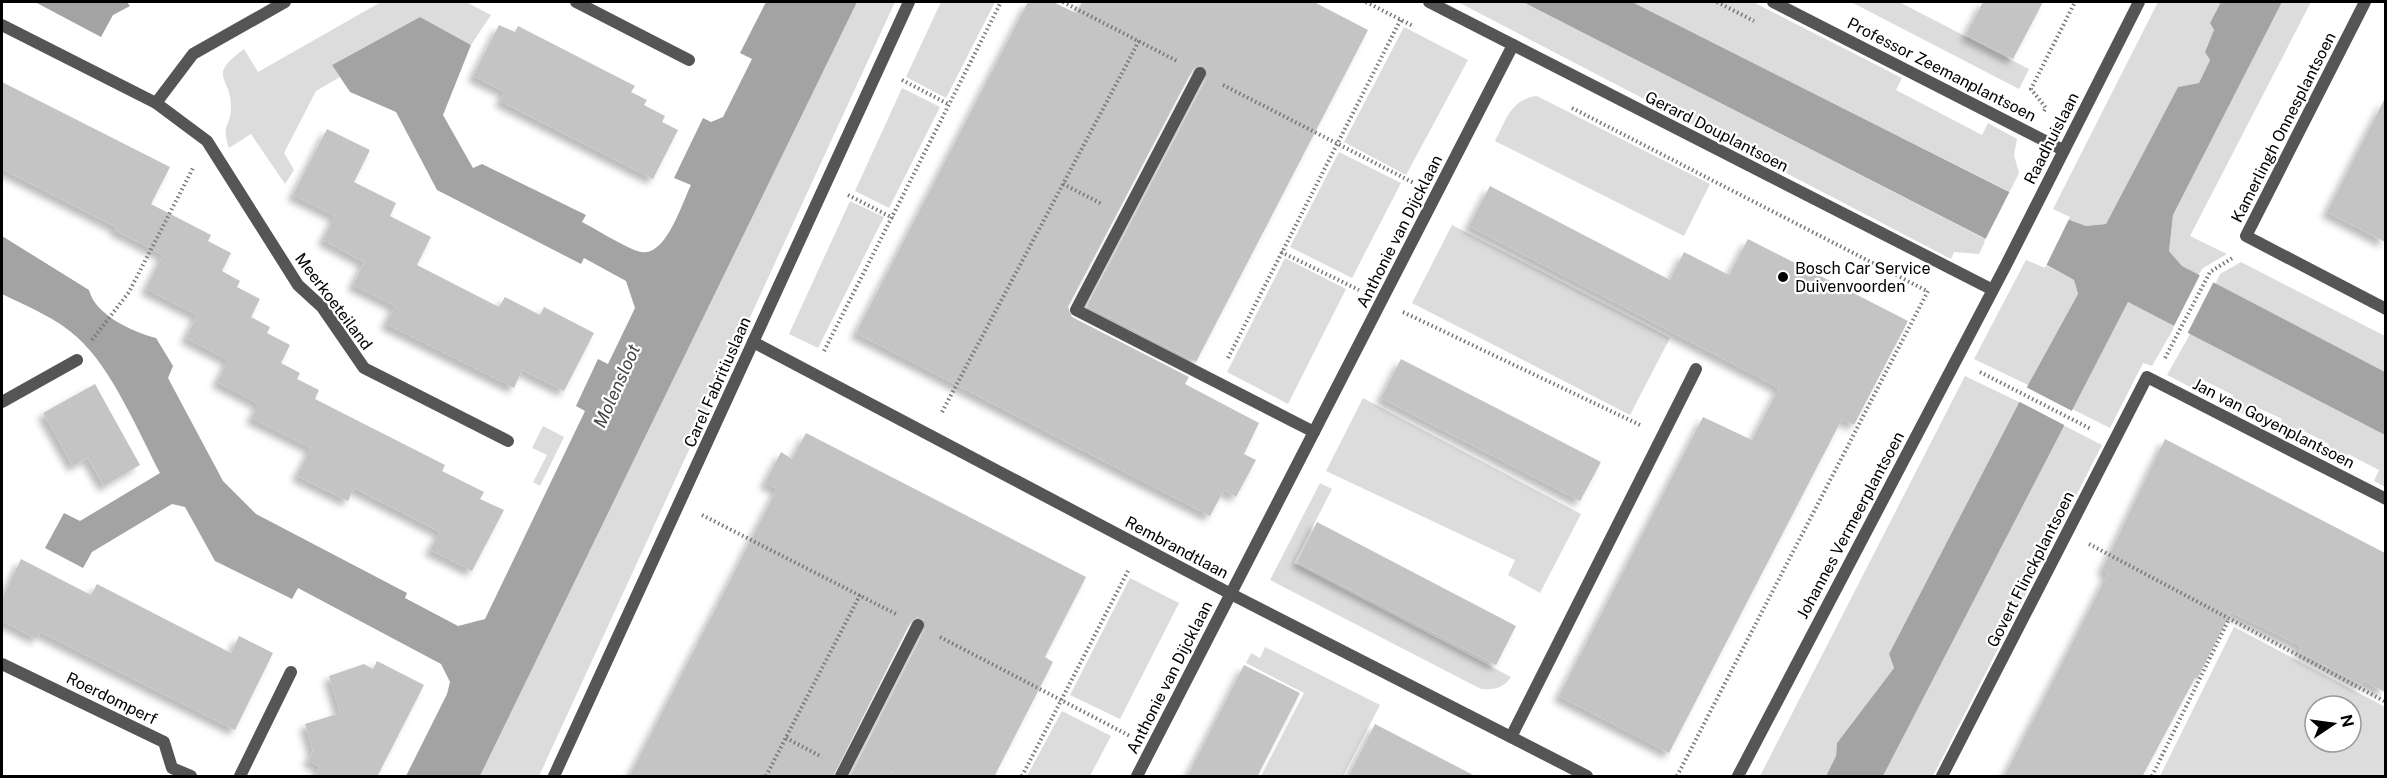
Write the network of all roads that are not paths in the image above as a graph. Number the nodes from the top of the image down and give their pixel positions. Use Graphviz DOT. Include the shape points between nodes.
graph roads {
  1 [pos="285,2"];
  2 [pos="576,2"];
  3 [pos="909,2"];
  4 [pos="1429,2"];
  5 [pos="1773,2"];
  6 [pos="2139,2"];
  7 [pos="2365,2"];
  8 [pos="1795,6"];
  9 [pos="2,25"];
  10 [pos="1513,45"];
  11 [pos="689,60"];
  12 [pos="1200,73"];
  13 [pos="156,103"];
  14 [pos="2063,150"];
  15 [pos="1991,289"];
  16 [pos="2385,309"];
  17 [pos="753,342"];
  18 [pos="77,360"];
  19 [pos="1696,369"];
  20 [pos="2147,377"];
  21 [pos="2,402"];
  22 [pos="1314,432"];
  23 [pos="508,441"];
  24 [pos="2385,499"];
  25 [pos="1231,594"];
  26 [pos="918,625"];
  27 [pos="2,664"];
  28 [pos="291,672"];
  29 [pos="1511,737"];
  30 [pos="843,773"];
  31 [pos="191,777"];
  32 [pos="240,777"];
  33 [pos="554,777"];
  34 [pos="1137,777"];
  35 [pos="1587,777"];
  36 [pos="1738,777"];
  37 [pos="1942,777"];
  1 -- 13 [label="street" via="193,54"];
  2 -- 11 [label="street"];
  3 -- 17 [label="street, Carel Fabritiuslaan"];
  4 -- 10 [label="street, Gerard Douplantsoen"];
  5 -- 8 [label="street, Professor Zeemanplantsoen"];
  6 -- 14 [label="street, Raadhuislaan"];
  7 -- 16 [label="street, Kamerlingh Onnesplantsoen" via="2246,236"];
  8 -- 14 [label="street, Professor Zeemanplantsoen"];
  9 -- 13 [label="street, Meerkoeteiland"];
  10 -- 15 [label="street, Gerard Douplantsoen"];
  10 -- 22 [label="street, Anthonie van Dijcklaan"];
  12 -- 22 [label="street" via="1076,310"];
  13 -- 23 [label="street, Meerkoeteiland" via="207,141 298,285 322,307 364,368"];
  14 -- 15 [label="street, Raadhuislaan"];
  15 -- 36 [label="street, Johannes Vermeerplantsoen"];
  17 -- 25 [label="street, Rembrandtlaan"];
  17 -- 33 [label="street, Carel Fabritiuslaan"];
  18 -- 21 [label="street"];
  19 -- 29 [label="street"];
  20 -- 24 [label="street, Jan van Goyenplantsoen"];
  20 -- 37 [label="street, Govert Flinckplantsoen"];
  22 -- 25 [label="street, Anthonie van Dijcklaan"];
  25 -- 29 [label="street, Rembrandtlaan"];
  25 -- 34 [label="street, Anthonie van Dijcklaan"];
  26 -- 30 [label="street"];
  27 -- 31 [label="street, Roerdomperf" via="164,742 172,768"];
  28 -- 32 [label="street"];
  29 -- 35 [label="street, Rembrandtlaan"];
}
